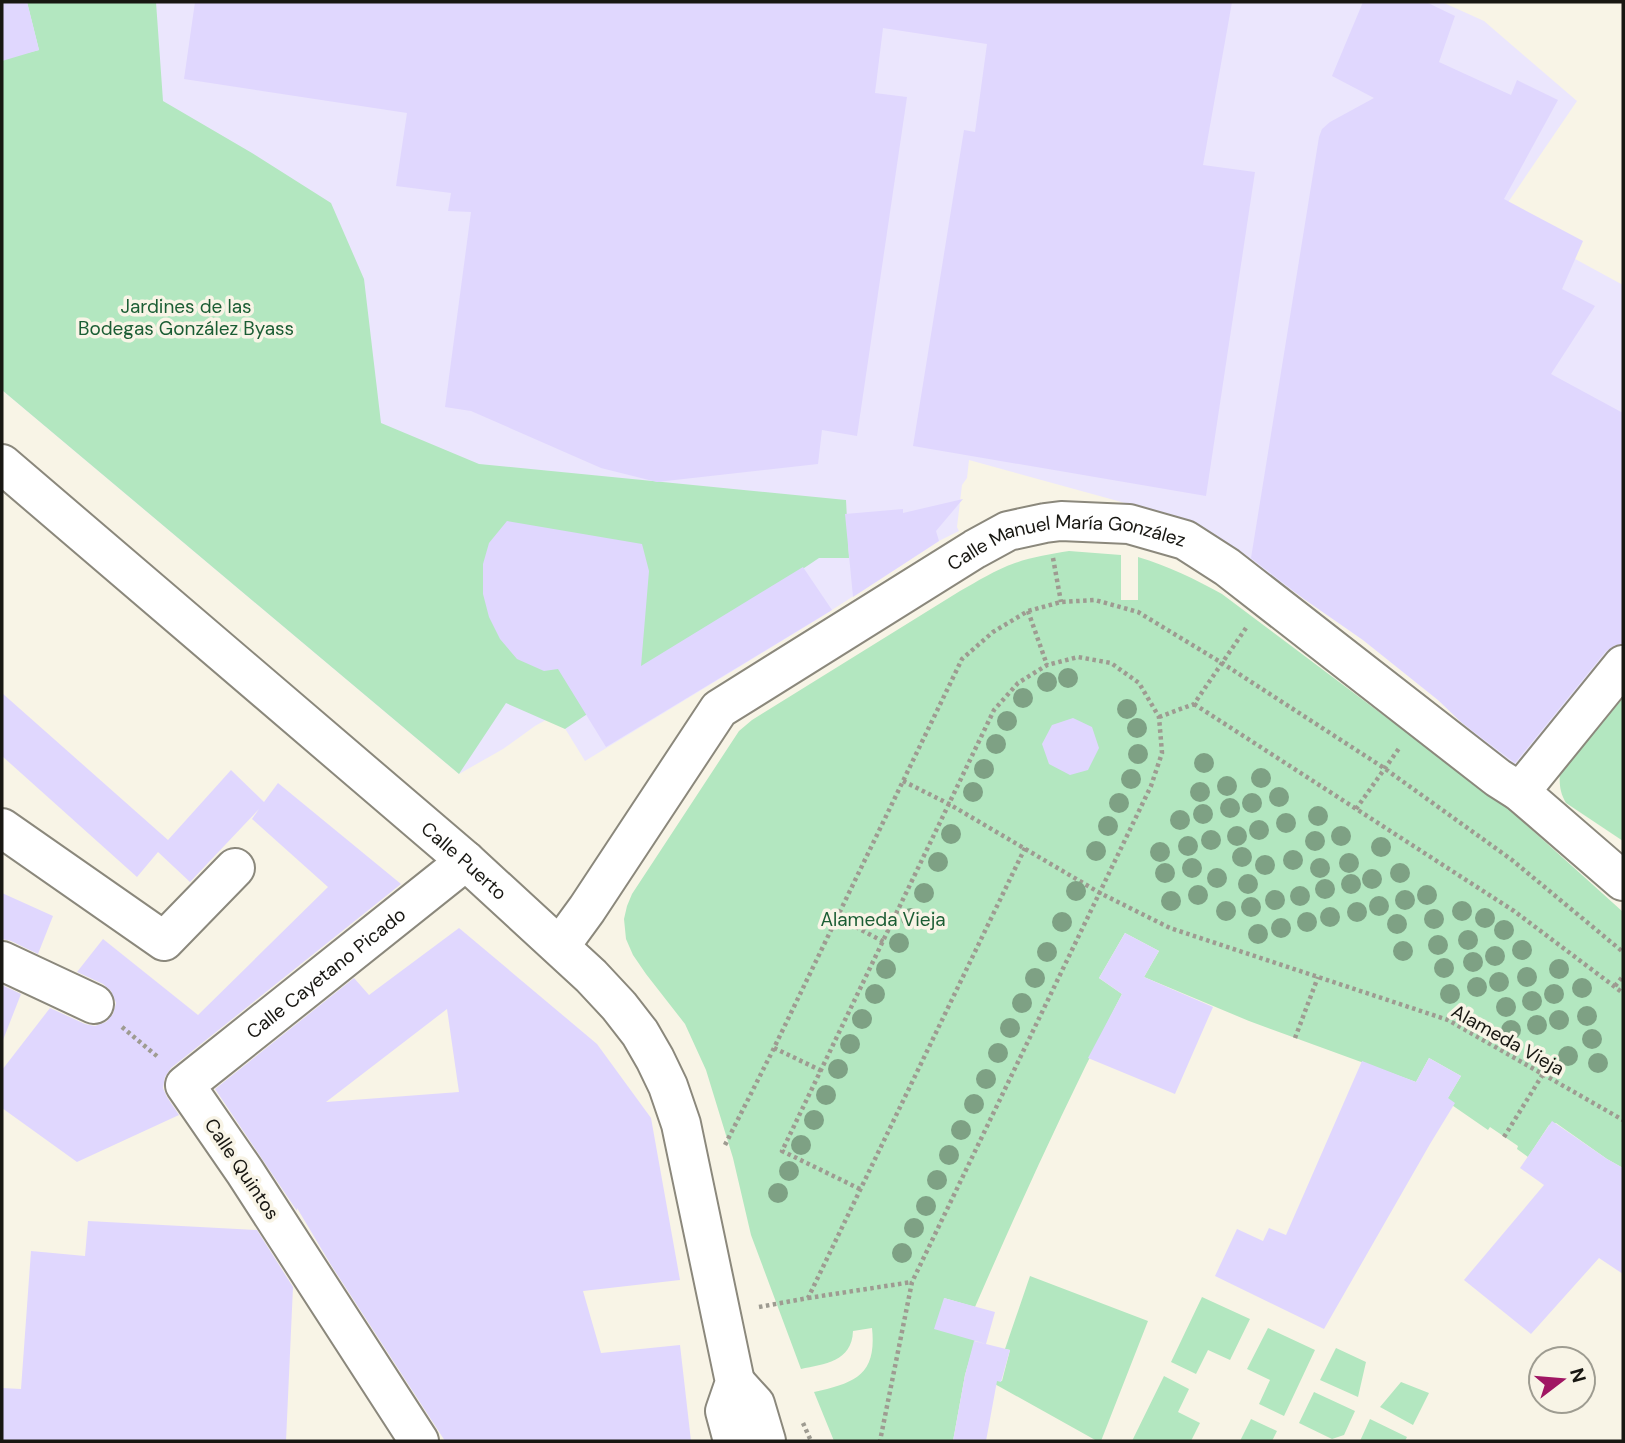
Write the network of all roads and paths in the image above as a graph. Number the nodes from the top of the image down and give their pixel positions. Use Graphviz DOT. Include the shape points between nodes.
graph roads {
  1 [pos="2,464"];
  2 [pos="1267,599"];
  3 [pos="1028,611"];
  4 [pos="1222,663"];
  5 [pos="1047,665"];
  6 [pos="1623,665"];
  7 [pos="1194,705"];
  8 [pos="1159,717"];
  9 [pos="1420,717"];
  10 [pos="1384,768"];
  11 [pos="903,781"];
  12 [pos="1520,792"];
  13 [pos="949,804"];
  14 [pos="1356,809"];
  15 [pos="2,828"];
  16 [pos="1025,848"];
  17 [pos="466,861"];
  18 [pos="235,869"];
  19 [pos="1623,881"];
  20 [pos="1100,892"];
  21 [pos="837,917"];
  22 [pos="884,942"];
  23 [pos="560,946"];
  24 [pos="1623,952"];
  25 [pos="2,961"];
  26 [pos="1623,976"];
  27 [pos="1318,977"];
  28 [pos="1615,986"];
  29 [pos="1623,993"];
  30 [pos="94,1004"];
  31 [pos="1295,1038"];
  32 [pos="774,1048"];
  33 [pos="821,1072"];
  34 [pos="1543,1074"];
  35 [pos="185,1085"];
  36 [pos="1623,1120"];
  37 [pos="1504,1137"];
  38 [pos="722,1151"];
  39 [pos="860,1189"];
  40 [pos="912,1282"];
  41 [pos="808,1298"];
  42 [pos="750,1308"];
  43 [pos="734,1382"];
  44 [pos="419,1441"];
  45 [pos="733,1441"];
  46 [pos="766,1441"];
  47 [pos="880,1441"];
  1 -- 17 [label="street, Calle Puerto"];
  2 -- 4 [label="path"];
  2 -- 9 [label="street, Calle Manuel María González"];
  2 -- 23 [label="street, Calle Manuel María González" via="1185,540 1129,524 1061,522 1008,531 719,709"];
  3 -- 4 [label="path" via="1061,602 1095,600 1139,612"];
  3 -- 5 [label="path"];
  3 -- 11 [label="path" via="993,632 962,659"];
  4 -- 7 [label="path"];
  4 -- 10 [label="path"];
  5 -- 8 [label="path" via="1078,657 1111,663 1139,683"];
  5 -- 13 [label="path" via="1018,683 994,710"];
  6 -- 12 [label="street"];
  7 -- 8 [label="path"];
  7 -- 14 [label="path"];
  8 -- 20 [label="path" via="1162,753 1151,786"];
  9 -- 10 [label="path"];
  9 -- 12 [label="street, Calle Manuel María González"];
  10 -- 14 [label="path"];
  10 -- 24 [label="path" via="1512,859"];
  11 -- 13 [label="path, Alameda Vieja"];
  11 -- 21 [label="path"];
  12 -- 19 [label="street, Calle Manuel María González"];
  13 -- 16 [label="path, Alameda Vieja"];
  13 -- 22 [label="path"];
  14 -- 28 [label="path" via="1514,911"];
  15 -- 18 [label="street" via="164,941"];
  16 -- 20 [label="path, Alameda Vieja"];
  16 -- 39 [label="path"];
  17 -- 23 [label="street, Calle Puerto"];
  17 -- 35 [label="street, Calle Cayetano Picado"];
  20 -- 27 [label="path, Alameda Vieja" via="1170,928"];
  20 -- 40 [label="path"];
  21 -- 22 [label="path"];
  21 -- 32 [label="path"];
  22 -- 33 [label="path"];
  23 -- 43 [label="street, Calle Puerto" via="640,1033 668,1086 681,1124"];
  25 -- 30 [label="street"];
  26 -- 28 [label="path"];
  27 -- 31 [label="path"];
  27 -- 34 [label="path, Alameda Vieja" via="1448,1020"];
  28 -- 29 [label="path"];
  30 -- 35 [label="path"];
  32 -- 33 [label="path"];
  32 -- 38 [label="path"];
  33 -- 39 [label="path" via="782,1151"];
  34 -- 36 [label="path, Alameda Vieja"];
  34 -- 37 [label="path"];
  35 -- 44 [label="street, Calle Quintos"];
  39 -- 41 [label="path"];
  40 -- 41 [label="path"];
  40 -- 47 [label="path"];
  41 -- 42 [label="path"];
  43 -- 45 [label="street, Calle Puerto" via="725,1411"];
  43 -- 46 [label="street, Calle Puerto" via="755,1404"];
}
